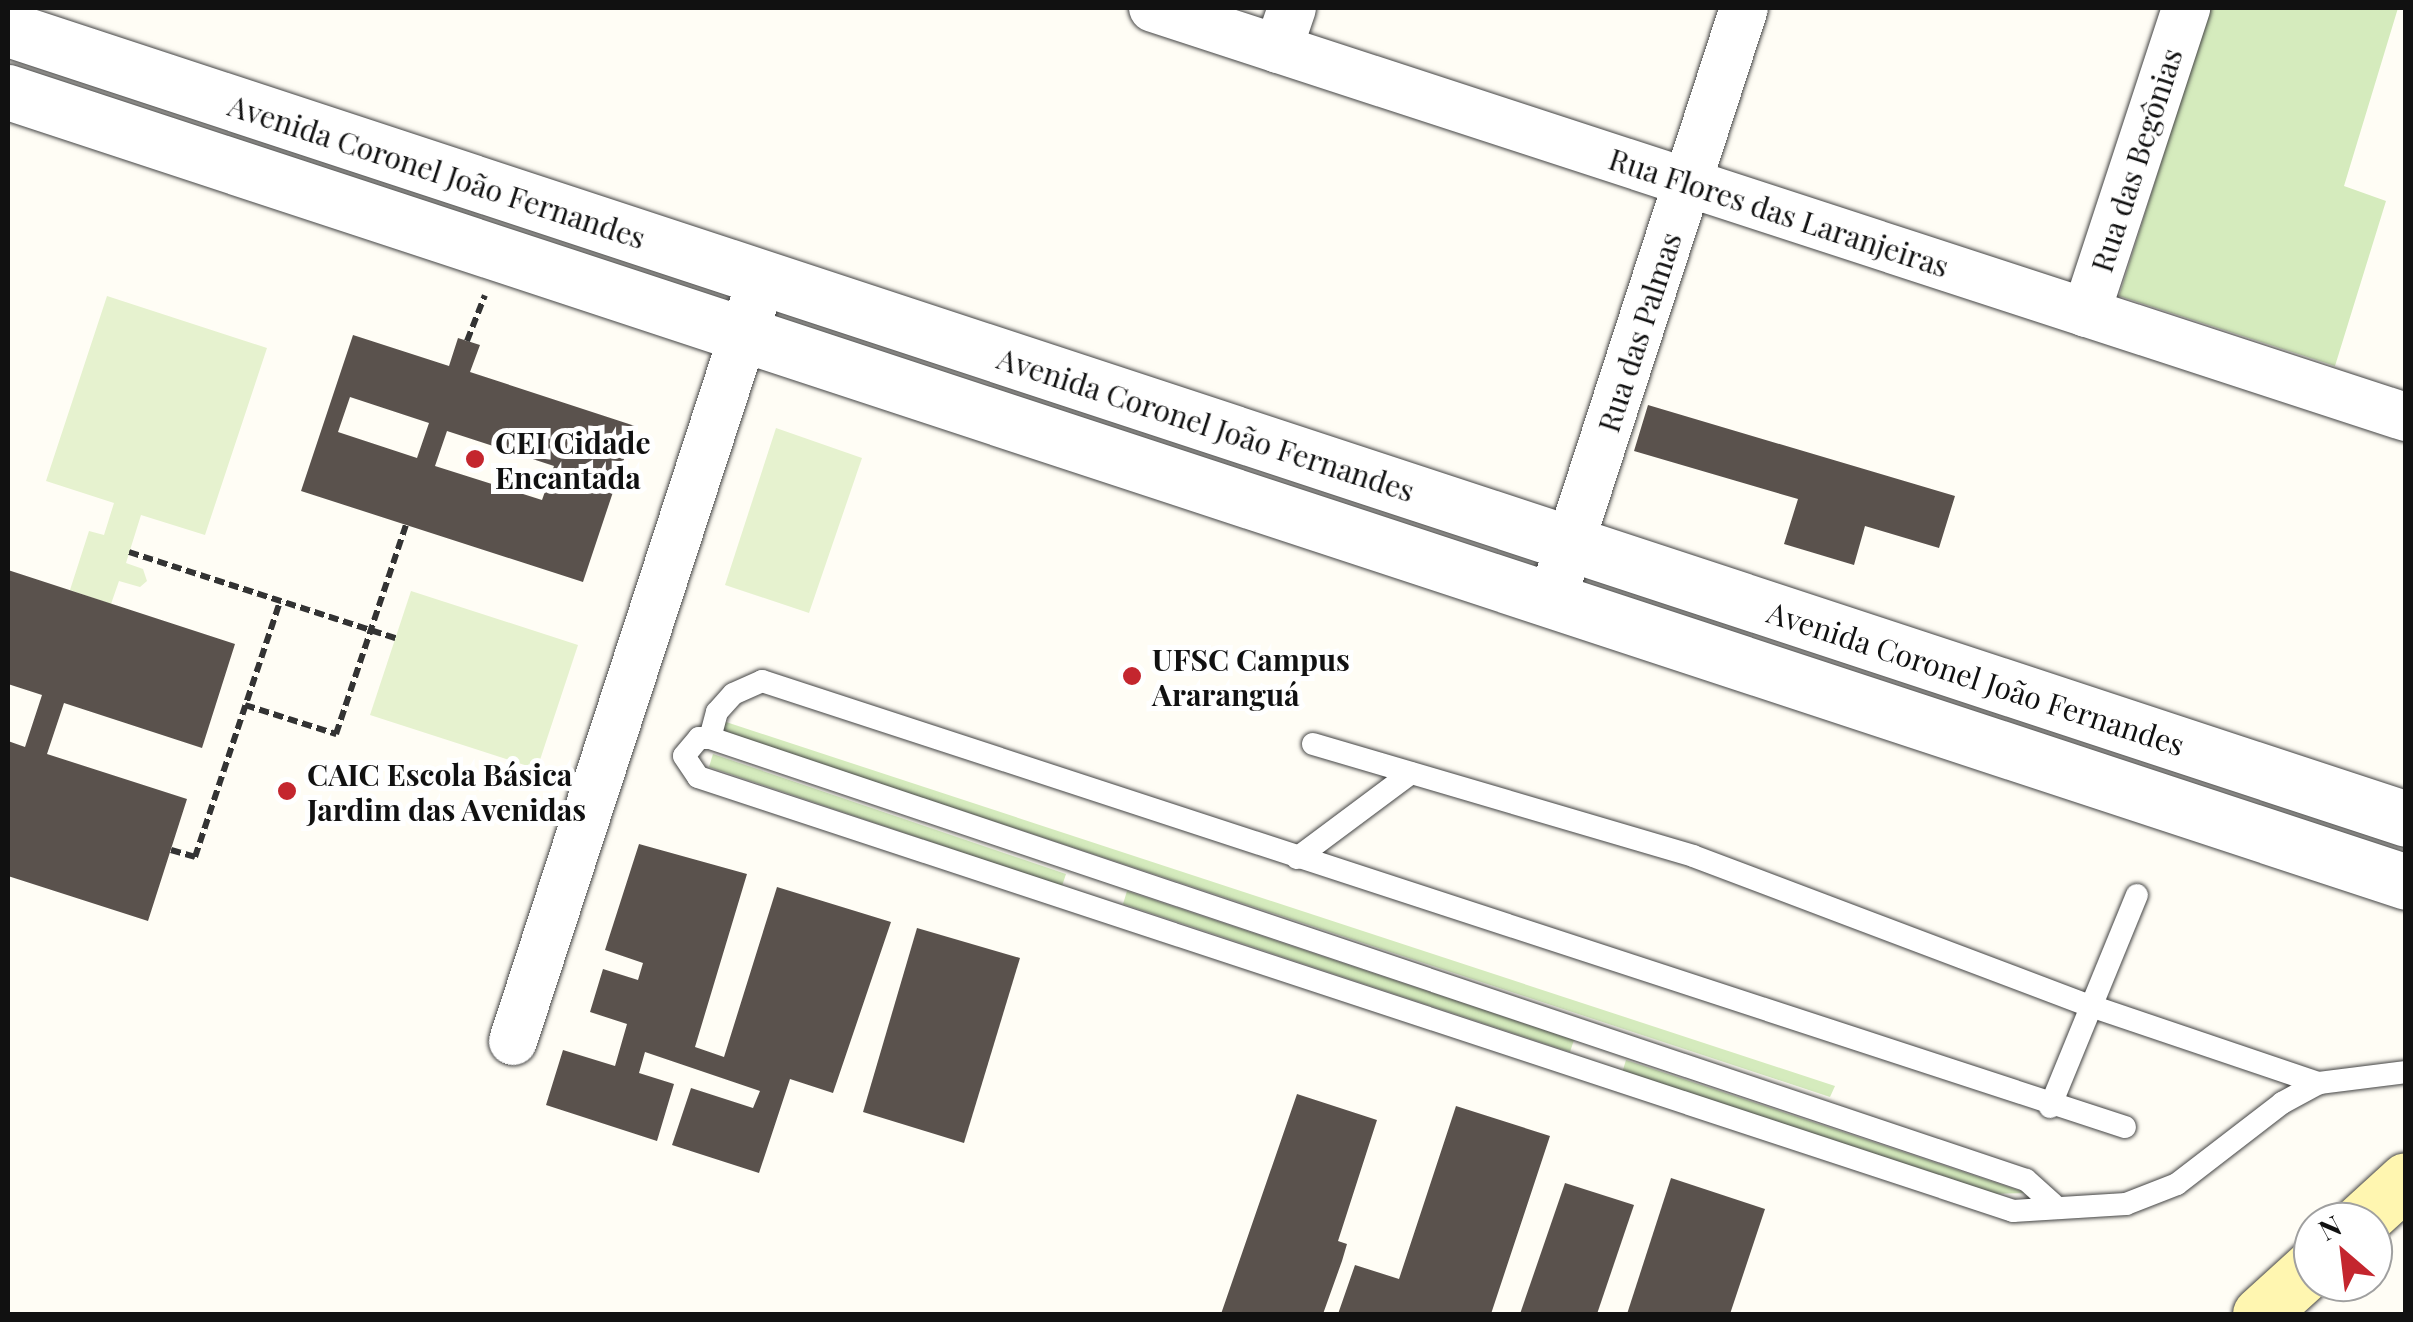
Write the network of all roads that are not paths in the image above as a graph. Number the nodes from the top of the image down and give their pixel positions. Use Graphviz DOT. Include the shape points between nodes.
graph roads {
  1 [pos="1152,8"];
  2 [pos="1744,8"];
  3 [pos="2186,8"];
  4 [pos="1285,28"];
  5 [pos="11,36"];
  6 [pos="8,92"];
  7 [pos="1687,182"];
  8 [pos="762,278"];
  9 [pos="2086,313"];
  10 [pos="744,334"];
  11 [pos="2406,417"];
  12 [pos="1570,544"];
  13 [pos="1552,599"];
  14 [pos="710,738"];
  15 [pos="1312,744"];
  16 [pos="1411,773"];
  17 [pos="2390,814"];
  18 [pos="1297,858"];
  19 [pos="2381,873"];
  20 [pos="1126,879"];
  21 [pos="2136,896"];
  22 [pos="1112,916"];
  23 [pos="2091,1006"];
  24 [pos="1595,1035"];
  25 [pos="513,1041"];
  26 [pos="1583,1071"];
  27 [pos="2406,1072"];
  28 [pos="2319,1083"];
  29 [pos="2050,1107"];
  30 [pos="2125,1127"];
  31 [pos="2406,1180"];
  32 [pos="2382,1202"];
  33 [pos="2053,1204"];
  34 [pos="2293,1284"];
  35 [pos="2260,1314"];
  1 -- 4 [label="street, Rua Flores das Laranjeiras"];
  2 -- 7 [label="street, Rua das Palmas"];
  3 -- 9 [label="street, Rua das Begônias"];
  4 -- 7 [label="street, Rua Flores das Laranjeiras"];
  5 -- 8 [label="street, Avenida Coronel João Fernandes"];
  6 -- 10 [label="street, Avenida Coronel João Fernandes"];
  7 -- 9 [label="street, Rua Flores das Laranjeiras"];
  7 -- 12 [label="street, Rua das Palmas"];
  8 -- 10 [label="street"];
  8 -- 12 [label="street, Avenida Coronel João Fernandes"];
  9 -- 11 [label="street, Rua Flores das Laranjeiras"];
  10 -- 13 [label="street, Avenida Coronel João Fernandes"];
  10 -- 25 [label="street"];
  12 -- 13 [label="street, Rua das Palmas"];
  12 -- 17 [label="street, Avenida Coronel João Fernandes"];
  13 -- 19 [label="street, Avenida Coronel João Fernandes"];
  14 -- 18 [label="lane" via="717,712 733,694 762,681"];
  14 -- 20 [label="lane"];
  14 -- 22 [label="lane" via="699,738 684,756 698,777"];
  15 -- 16 [label="lane"];
  16 -- 18 [label="lane"];
  16 -- 23 [label="lane" via="1693,856"];
  17 -- 19 [label="street"];
  18 -- 29 [label="lane"];
  20 -- 22 [label="lane"];
  20 -- 24 [label="lane"];
  21 -- 23 [label="lane"];
  22 -- 26 [label="lane"];
  23 -- 28 [label="lane"];
  23 -- 29 [label="lane"];
  24 -- 26 [label="lane"];
  24 -- 33 [label="lane" via="2026,1180"];
  26 -- 33 [label="lane" via="1965,1198 2013,1211"];
  27 -- 28 [label="lane"];
  28 -- 33 [label="lane" via="2282,1102 2177,1184 2126,1204"];
  29 -- 30 [label="lane"];
  31 -- 32 [label="main road"];
  34 -- 35 [label="main road"];
}
